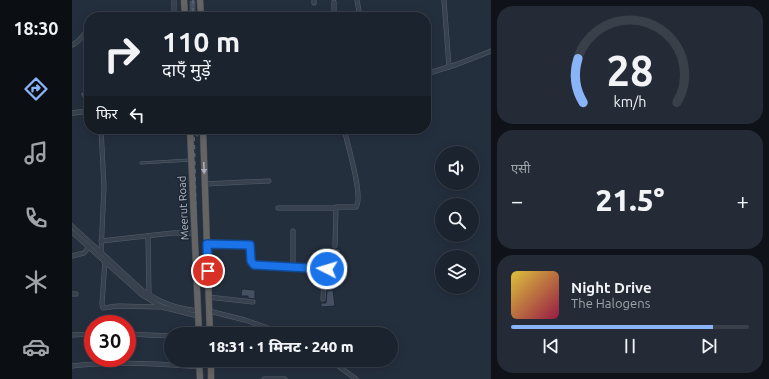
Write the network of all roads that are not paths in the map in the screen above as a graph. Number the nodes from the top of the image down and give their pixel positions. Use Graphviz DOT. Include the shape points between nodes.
graph roads {
  1 [pos="174,0"];
  2 [pos="184,0"];
  3 [pos="200,0"];
  4 [pos="358,0"];
  5 [pos="444,0"];
  6 [pos="334,2"];
  7 [pos="174,12"];
  8 [pos="185,12"];
  9 [pos="201,12"];
  10 [pos="334,12"];
  11 [pos="359,12"];
  12 [pos="84,34"];
  13 [pos="72,46"];
  14 [pos="491,51"];
  15 [pos="449,67"];
  16 [pos="431,73"];
  17 [pos="84,112"];
  18 [pos="72,113"];
  19 [pos="101,134"];
  20 [pos="190,134"];
  21 [pos="203,134"];
  22 [pos="345,134"];
  23 [pos="190,144"];
  24 [pos="203,144"];
  25 [pos="191,160"];
  26 [pos="141,163"];
  27 [pos="269,181"];
  28 [pos="204,184"];
  29 [pos="278,208"];
  30 [pos="336,208"];
  31 [pos="72,226"];
  32 [pos="293,231"];
  33 [pos="72,232"];
  34 [pos="194,233"];
  35 [pos="148,236"];
  36 [pos="101,241"];
  37 [pos="207,244"];
  38 [pos="335,246"];
  39 [pos="89,247"];
  40 [pos="101,252"];
  41 [pos="72,256"];
  42 [pos="104,260"];
  43 [pos="293,267"];
  44 [pos="325,269"];
  45 [pos="118,270"];
  46 [pos="335,270"];
  47 [pos="149,295"];
  48 [pos="208,297"];
  49 [pos="323,299"];
  50 [pos="253,302"];
  51 [pos="162,307"];
  52 [pos="209,311"];
  53 [pos="198,313"];
  54 [pos="199,327"];
  55 [pos="210,327"];
  56 [pos="265,327"];
  57 [pos="84,334"];
  58 [pos="136,334"];
  59 [pos="72,335"];
  60 [pos="164,336"];
  61 [pos="164,365"];
  62 [pos="72,366"];
  63 [pos="200,367"];
  64 [pos="211,367"];
  65 [pos="340,367"];
  66 [pos="200,379"];
  67 [pos="211,379"];
  68 [pos="264,379"];
  69 [pos="270,379"];
  70 [pos="285,379"];
  71 [pos="290,379"];
  72 [pos="356,379"];
  1 -- 7 [label="street"];
  2 -- 8 [label="highway"];
  3 -- 9 [label="highway"];
  4 -- 11 [label="street"];
  5 -- 15 [label="street"];
  6 -- 10 [label="street"];
  12 -- 13 [label="street" via="80,41"];
  14 -- 15 [label="street"];
  15 -- 16 [label="street"];
  17 -- 18 [label="street"];
  19 -- 36 [label="street" via="104,187"];
  20 -- 23 [label="highway, Meerut Road"];
  21 -- 24 [label="highway, Meerut Road"];
  22 -- 30 [label="street" via="359,202 356,207"];
  23 -- 24 [label="highway"];
  23 -- 25 [label="highway, Meerut Road"];
  24 -- 28 [label="highway, Meerut Road, one-way"];
  25 -- 26 [label="lane"];
  25 -- 34 [label="highway, Meerut Road"];
  27 -- 28 [label="street"];
  28 -- 37 [label="highway, Meerut Road"];
  29 -- 30 [label="street"];
  30 -- 38 [label="street"];
  31 -- 40 [label="street"];
  32 -- 43 [label="street"];
  33 -- 39 [label="street"];
  34 -- 35 [label="street"];
  34 -- 53 [label="highway, Meerut Road"];
  35 -- 36 [label="street"];
  35 -- 47 [label="street"];
  36 -- 40 [label="street"];
  37 -- 43 [label="street" via="249,244 253,264"];
  37 -- 48 [label="highway, Meerut Road"];
  39 -- 41 [label="street" via="84,253"];
  39 -- 42 [label="street"];
  40 -- 45 [label="street"];
  42 -- 45 [label="street"];
  42 -- 51 [label="street" via="102,307"];
  43 -- 44 [label="street"];
  44 -- 46 [label="street"];
  44 -- 49 [label="street"];
  45 -- 47 [label="street"];
  45 -- 51 [label="street" via="141,294"];
  47 -- 53 [label="street" via="172,306"];
  48 -- 50 [label="street"];
  48 -- 52 [label="highway, Meerut Road"];
  51 -- 53 [label="street"];
  52 -- 55 [label="highway, Meerut Road"];
  52 -- 56 [label="street"];
  53 -- 54 [label="highway, Meerut Road"];
  57 -- 59 [label="street"];
  58 -- 60 [label="street"];
  61 -- 62 [label="street" via="131,363"];
  63 -- 66 [label="highway"];
  64 -- 67 [label="highway"];
  65 -- 72 [label="street"];
  68 -- 69 [label="street"];
  69 -- 70 [label="street"];
  70 -- 71 [label="street"];
}
